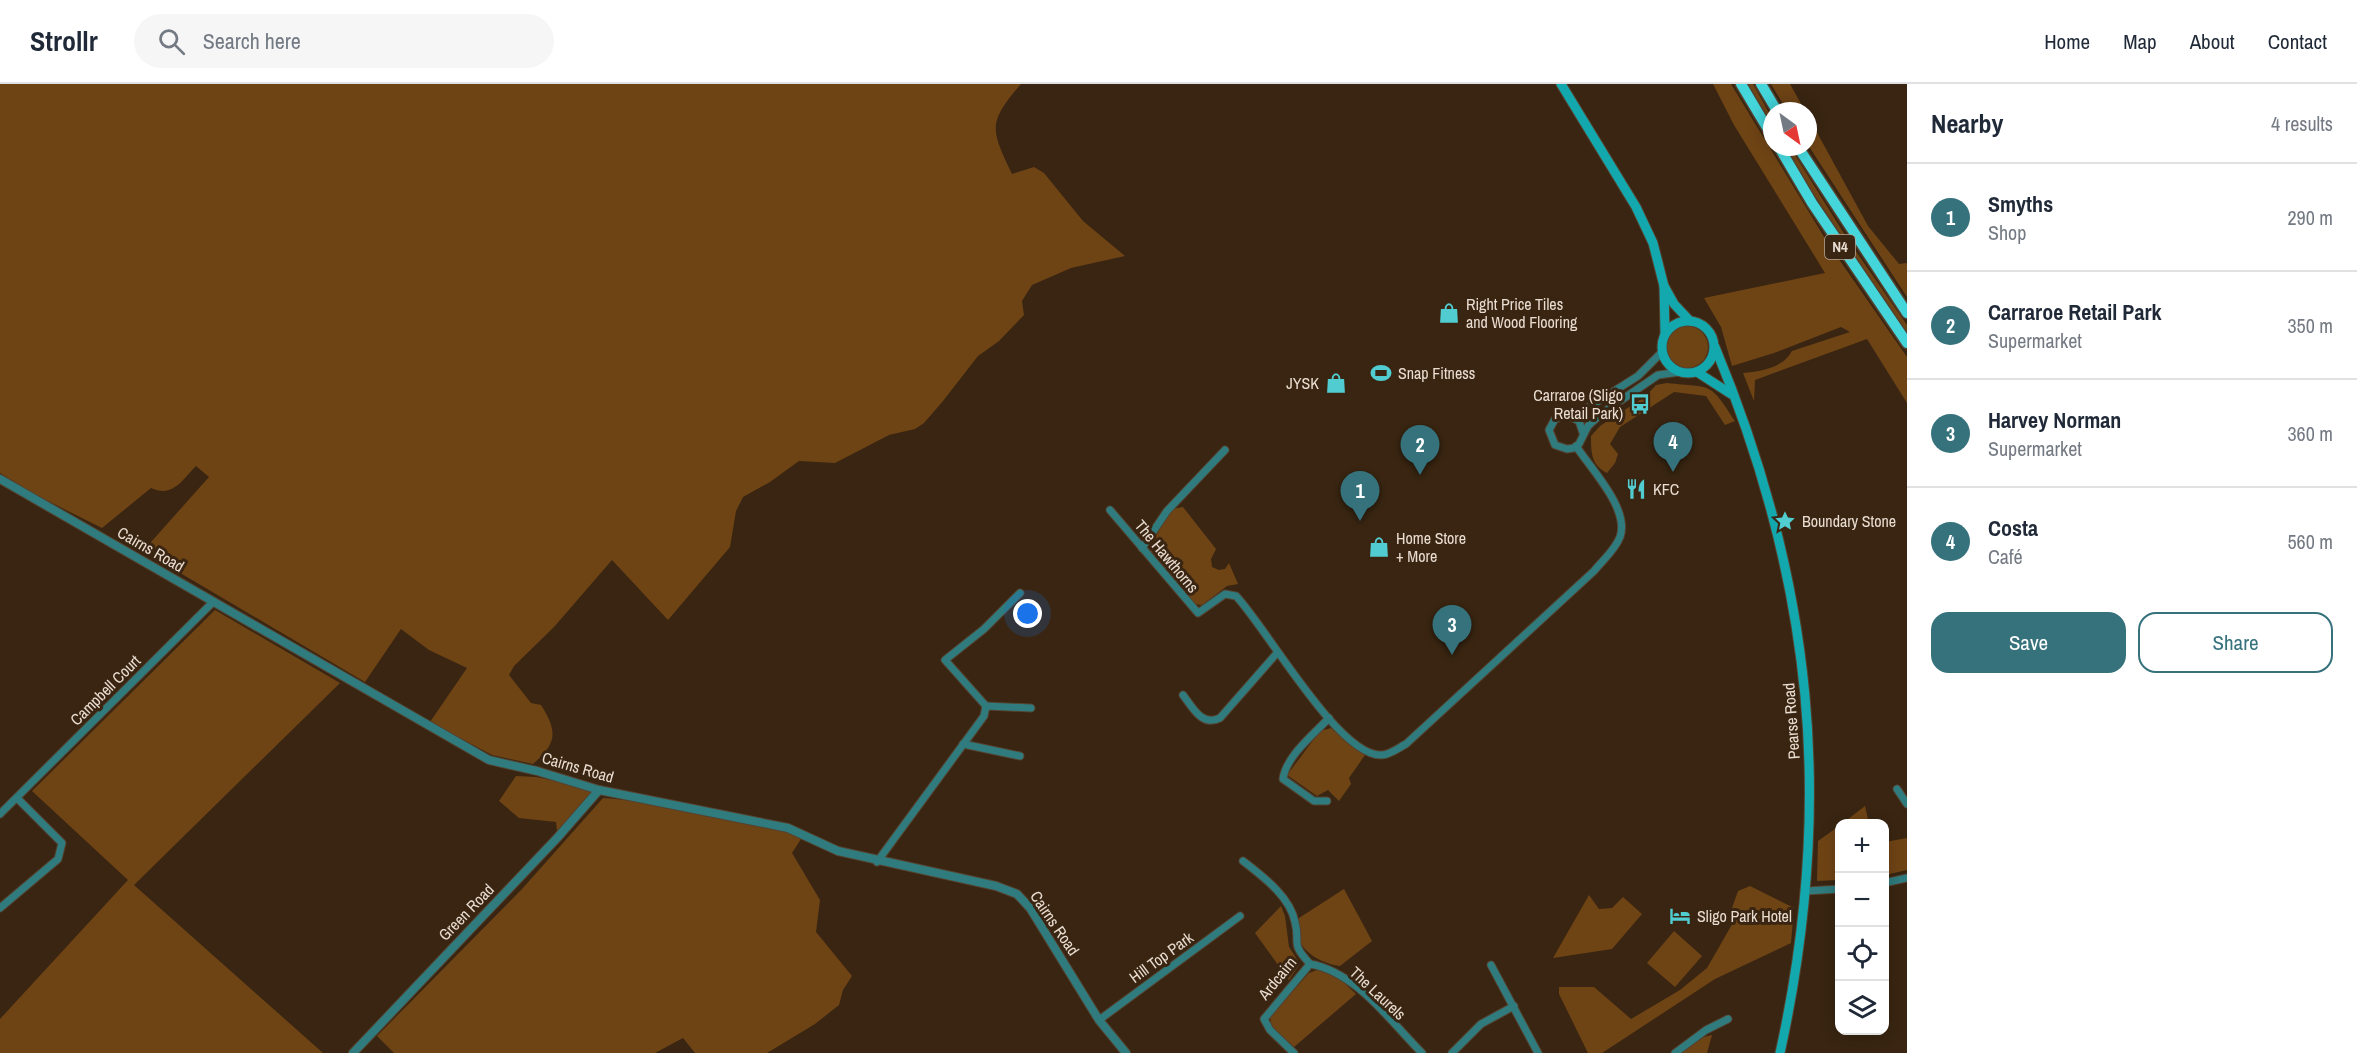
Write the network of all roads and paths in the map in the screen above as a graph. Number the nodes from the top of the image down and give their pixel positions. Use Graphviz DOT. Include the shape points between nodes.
graph roads {
  1 [pos="1561,84"];
  2 [pos="1742,84"];
  3 [pos="1761,84"];
  4 [pos="1772,102"];
  5 [pos="1763,120"];
  6 [pos="1784,156"];
  7 [pos="1804,156"];
  8 [pos="1664,286"];
  9 [pos="1907,313"];
  10 [pos="1690,321"];
  11 [pos="1665,334"];
  12 [pos="1907,343"];
  13 [pos="1715,347"];
  14 [pos="1662,352"];
  15 [pos="1680,372"];
  16 [pos="1696,372"];
  17 [pos="1731,394"];
  18 [pos="1573,417"];
  19 [pos="1583,433"];
  20 [pos="1576,446"];
  21 [pos="1225,450"];
  22 [pos="0,479"];
  23 [pos="1110,510"];
  24 [pos="1142,548"];
  25 [pos="1020,592"];
  26 [pos="213,602"];
  27 [pos="1277,653"];
  28 [pos="1183,695"];
  29 [pos="986,706"];
  30 [pos="1031,708"];
  31 [pos="1329,718"];
  32 [pos="963,744"];
  33 [pos="1020,756"];
  34 [pos="1897,789"];
  35 [pos="599,790"];
  36 [pos="17,798"];
  37 [pos="1327,801"];
  38 [pos="1907,804"];
  39 [pos="0,814"];
  40 [pos="1243,861"];
  41 [pos="877,862"];
  42 [pos="1907,878"];
  43 [pos="1889,882"];
  44 [pos="1835,889"];
  45 [pos="1806,891"];
  46 [pos="0,908"];
  47 [pos="1240,916"];
  48 [pos="1310,964"];
  49 [pos="1491,965"];
  50 [pos="1514,1006"];
  51 [pos="1728,1019"];
  52 [pos="1099,1020"];
  53 [pos="1124,1052"];
  54 [pos="353,1053"];
  55 [pos="1294,1053"];
  56 [pos="1422,1053"];
  57 [pos="1452,1053"];
  58 [pos="1538,1053"];
  59 [pos="1675,1053"];
  60 [pos="1780,1053"];
  1 -- 8 [label="main road" via="1636,207 1653,243"];
  2 -- 5 [label="highway"];
  3 -- 4 [label="highway"];
  6 -- 12 [label="highway, N4"];
  7 -- 9 [label="highway, N4"];
  8 -- 10 [label="main road"];
  8 -- 11 [label="main road"];
  10 -- 11 [label="main road" via="1674,325"];
  10 -- 13 [label="main road" via="1709,331"];
  11 -- 14 [label="main road"];
  13 -- 16 [label="main road" via="1710,360"];
  13 -- 17 [label="main road, Pearse Road"];
  14 -- 15 [label="main road" via="1665,361"];
  14 -- 18 [label="street" via="1638,376"];
  15 -- 16 [label="main road"];
  15 -- 19 [label="street" via="1658,375 1601,414"];
  16 -- 17 [label="main road"];
  17 -- 45 [label="main road, Pearse Road" via="1748,429 1769,499 1799,638 1809,747 1810,846"];
  18 -- 19 [label="street"];
  18 -- 20 [label="street" via="1555,419 1549,435 1560,448"];
  19 -- 20 [label="street"];
  20 -- 31 [label="street, The Hawthorns" via="1617,505 1622,525 1617,543 1594,571 1406,744 1391,753 1373,754 1342,734"];
  21 -- 24 [label="street" via="1173,503"];
  22 -- 26 [label="street, Cairns Road"];
  23 -- 24 [label="street, The Hawthorns"];
  24 -- 27 [label="street, The Hawthorns" via="1198,613 1225,594 1236,596"];
  25 -- 29 [label="street" via="984,629 945,660"];
  26 -- 35 [label="street, Cairns Road" via="489,760"];
  26 -- 36 [label="street, Campbell Court"];
  27 -- 28 [label="street" via="1214,721 1200,716"];
  27 -- 31 [label="street, The Hawthorns"];
  29 -- 30 [label="street"];
  29 -- 32 [label="street" via="984,716"];
  31 -- 37 [label="street" via="1292,758 1283,779 1314,801"];
  32 -- 33 [label="street"];
  32 -- 41 [label="street"];
  34 -- 38 [label="street"];
  35 -- 41 [label="street, Cairns Road" via="788,828 838,851"];
  35 -- 54 [label="street, Green Road"];
  36 -- 39 [label="street, Campbell Court"];
  36 -- 46 [label="street" via="62,843 58,859"];
  40 -- 48 [label="street, Ardcairn" via="1288,905 1295,921 1298,952"];
  41 -- 52 [label="street, Cairns Road" via="996,886 1017,894 1030,908"];
  42 -- 43 [label="street"];
  44 -- 45 [label="street"];
  45 -- 60 [label="main road, Pearse Road" via="1800,952"];
  47 -- 52 [label="street, Hill Top Park"];
  48 -- 55 [label="street, Ardcairn" via="1264,1019 1275,1037"];
  48 -- 56 [label="street, The Laurels" via="1354,985"];
  49 -- 50 [label="street"];
  50 -- 57 [label="street" via="1481,1024"];
  50 -- 58 [label="street"];
  51 -- 59 [label="street"];
  52 -- 53 [label="street, Cairns Road"];
}
